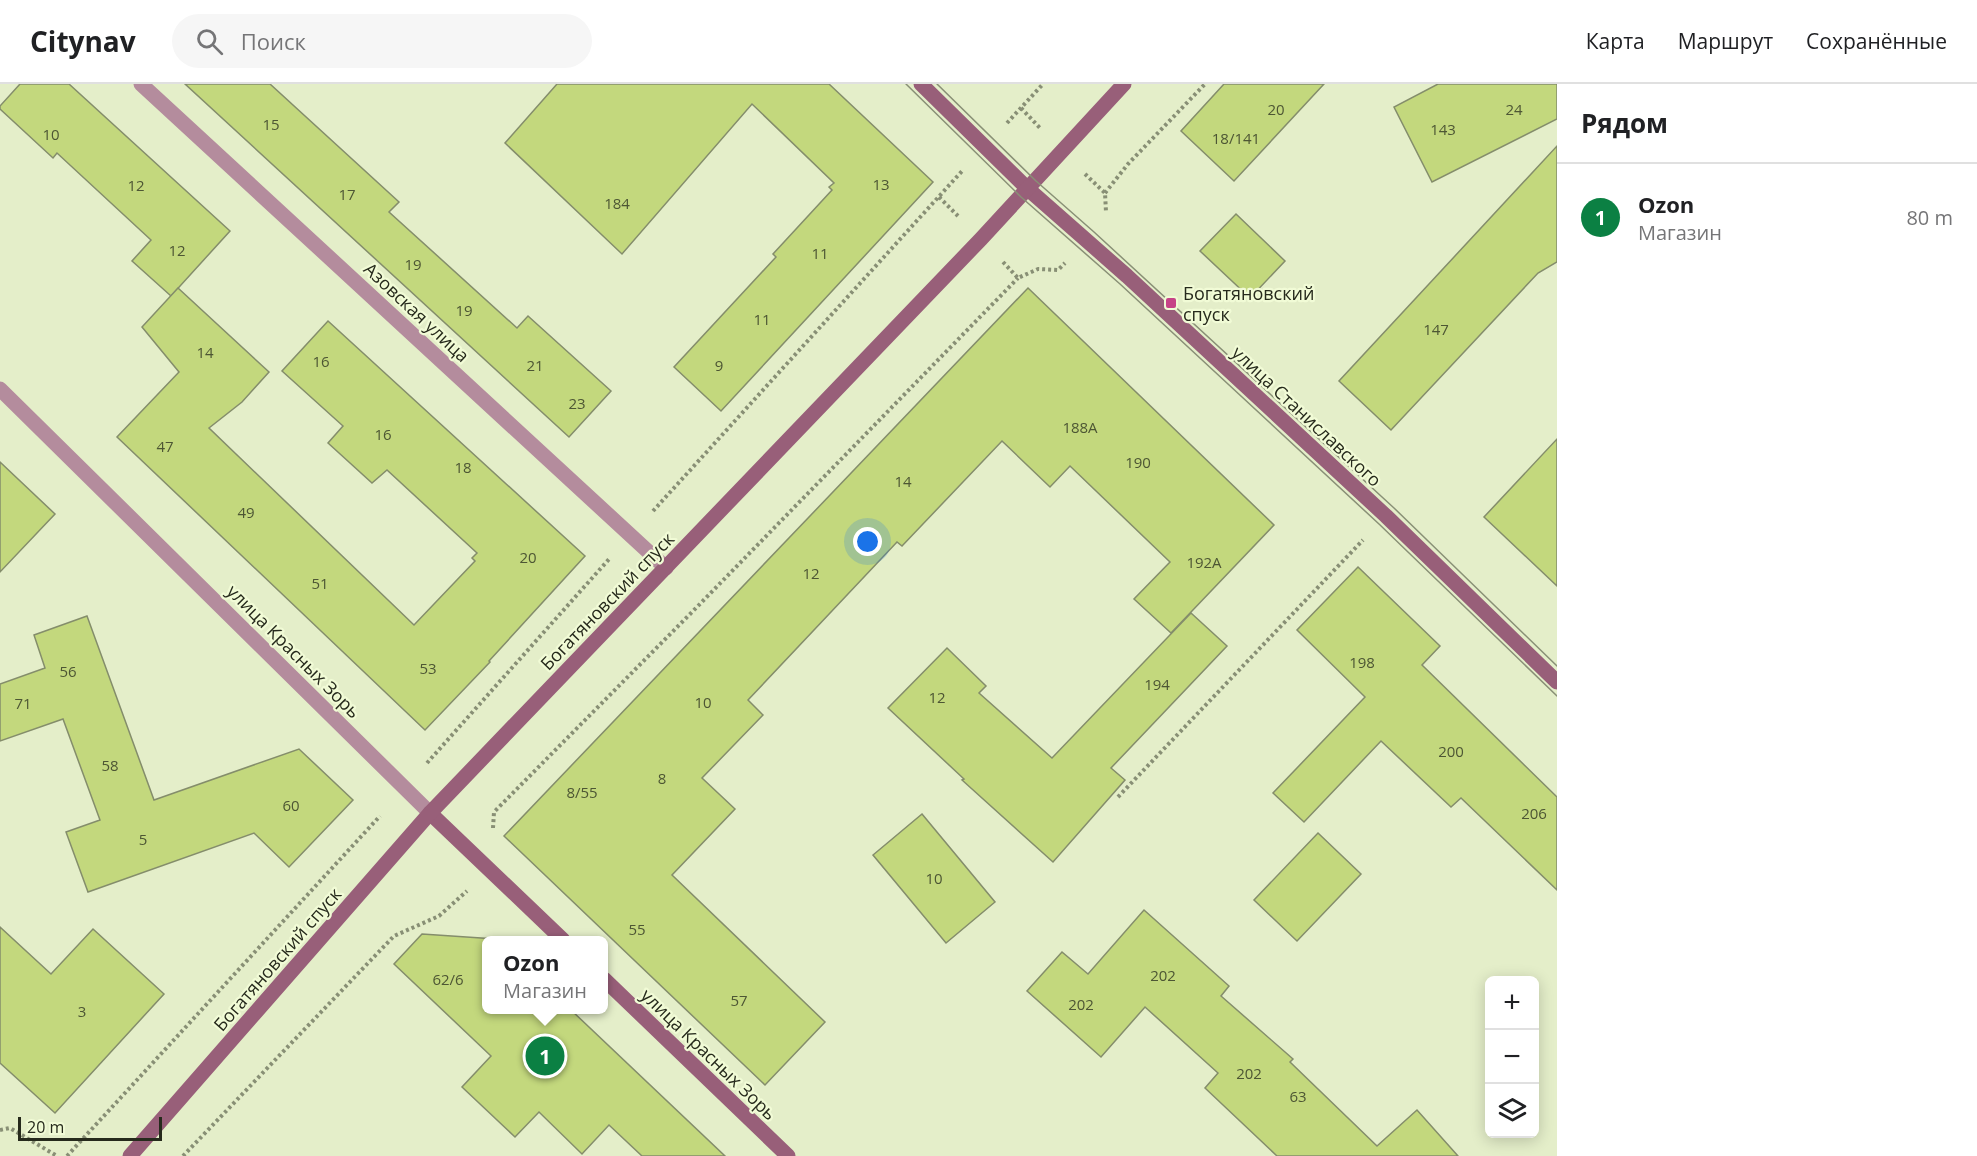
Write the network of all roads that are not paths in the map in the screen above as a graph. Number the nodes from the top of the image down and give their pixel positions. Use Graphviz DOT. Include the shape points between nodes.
graph roads {
  1 [pos="141,84"];
  2 [pos="921,84"];
  3 [pos="1124,84"];
  4 [pos="1028,189"];
  5 [pos="0,388"];
  6 [pos="666,568"];
  7 [pos="1557,682"];
  8 [pos="430,813"];
  9 [pos="559,936"];
  10 [pos="608,984"];
  11 [pos="130,1156"];
  12 [pos="788,1156"];
  1 -- 6 [label="street, Азовская улица"];
  2 -- 4 [label="street, улица Станиславского"];
  3 -- 4 [label="street, Богатяновский спуск"];
  4 -- 6 [label="street, Богатяновский спуск"];
  4 -- 7 [label="street, улица Станиславского" via="1386,516"];
  5 -- 8 [label="street, улица Красных Зорь"];
  6 -- 8 [label="street, Богатяновский спуск"];
  8 -- 9 [label="street, улица Красных Зорь"];
  8 -- 11 [label="street, Богатяновский спуск"];
  10 -- 12 [label="street, улица Красных Зорь"];
}
